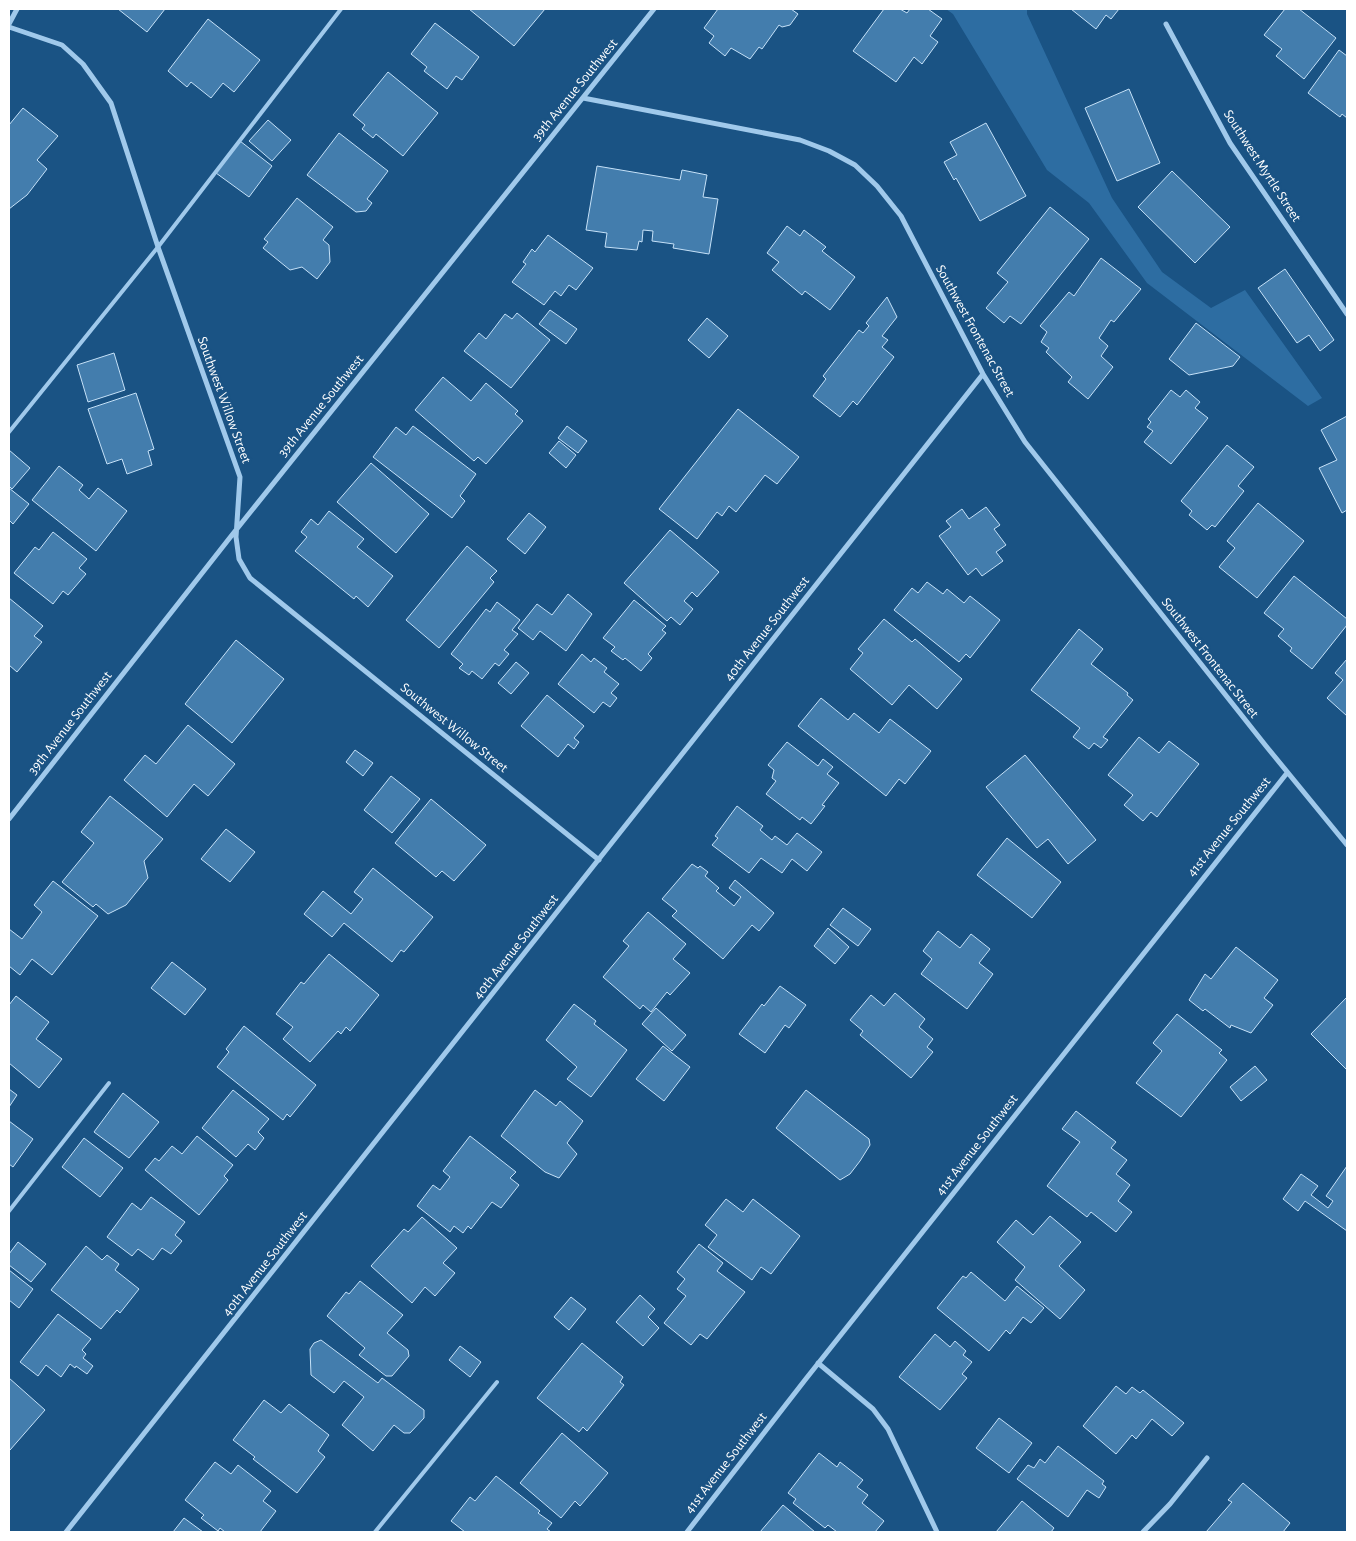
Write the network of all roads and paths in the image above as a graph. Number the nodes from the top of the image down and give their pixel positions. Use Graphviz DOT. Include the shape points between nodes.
graph roads {
  1 [pos="17,9"];
  2 [pos="341,9"];
  3 [pos="654,9"];
  4 [pos="1166,24"];
  5 [pos="9,25"];
  6 [pos="584,98"];
  7 [pos="158,247"];
  8 [pos="1347,314"];
  9 [pos="983,374"];
  10 [pos="9,432"];
  11 [pos="235,531"];
  12 [pos="1287,773"];
  13 [pos="9,819"];
  14 [pos="1347,845"];
  15 [pos="599,860"];
  16 [pos="109,1083"];
  17 [pos="9,1211"];
  18 [pos="818,1363"];
  19 [pos="497,1382"];
  20 [pos="1208,1458"];
  21 [pos="66,1532"];
  22 [pos="375,1532"];
  23 [pos="687,1532"];
  24 [pos="937,1532"];
  25 [pos="1143,1532"];
  1 -- 5 [label="street"];
  2 -- 7 [label="lane"];
  3 -- 6 [label="street, 39th Avenue Southwest"];
  4 -- 8 [label="street, Southwest Myrtle Street" via="1230,143"];
  5 -- 7 [label="street, Southwest Willow Street" via="62,45 97,80 111,103"];
  6 -- 9 [label="street, Southwest Frontenac Street" via="800,140 854,165 878,186 901,216"];
  6 -- 11 [label="street, 39th Avenue Southwest"];
  7 -- 10 [label="lane"];
  7 -- 11 [label="street, Southwest Willow Street" via="240,478"];
  9 -- 12 [label="street, Southwest Frontenac Street" via="1026,442"];
  9 -- 15 [label="street, 40th Avenue Southwest"];
  11 -- 13 [label="street, 39th Avenue Southwest"];
  11 -- 15 [label="street, Southwest Willow Street" via="238,559 250,578"];
  12 -- 14 [label="street, Southwest Frontenac Street"];
  12 -- 18 [label="street, 41st Avenue Southwest"];
  15 -- 21 [label="street, 40th Avenue Southwest"];
  16 -- 17 [label="lane"];
  18 -- 23 [label="street, 41st Avenue Southwest"];
  18 -- 24 [label="street" via="873,1410 888,1429"];
  19 -- 22 [label="lane"];
  20 -- 25 [label="street"];
}
